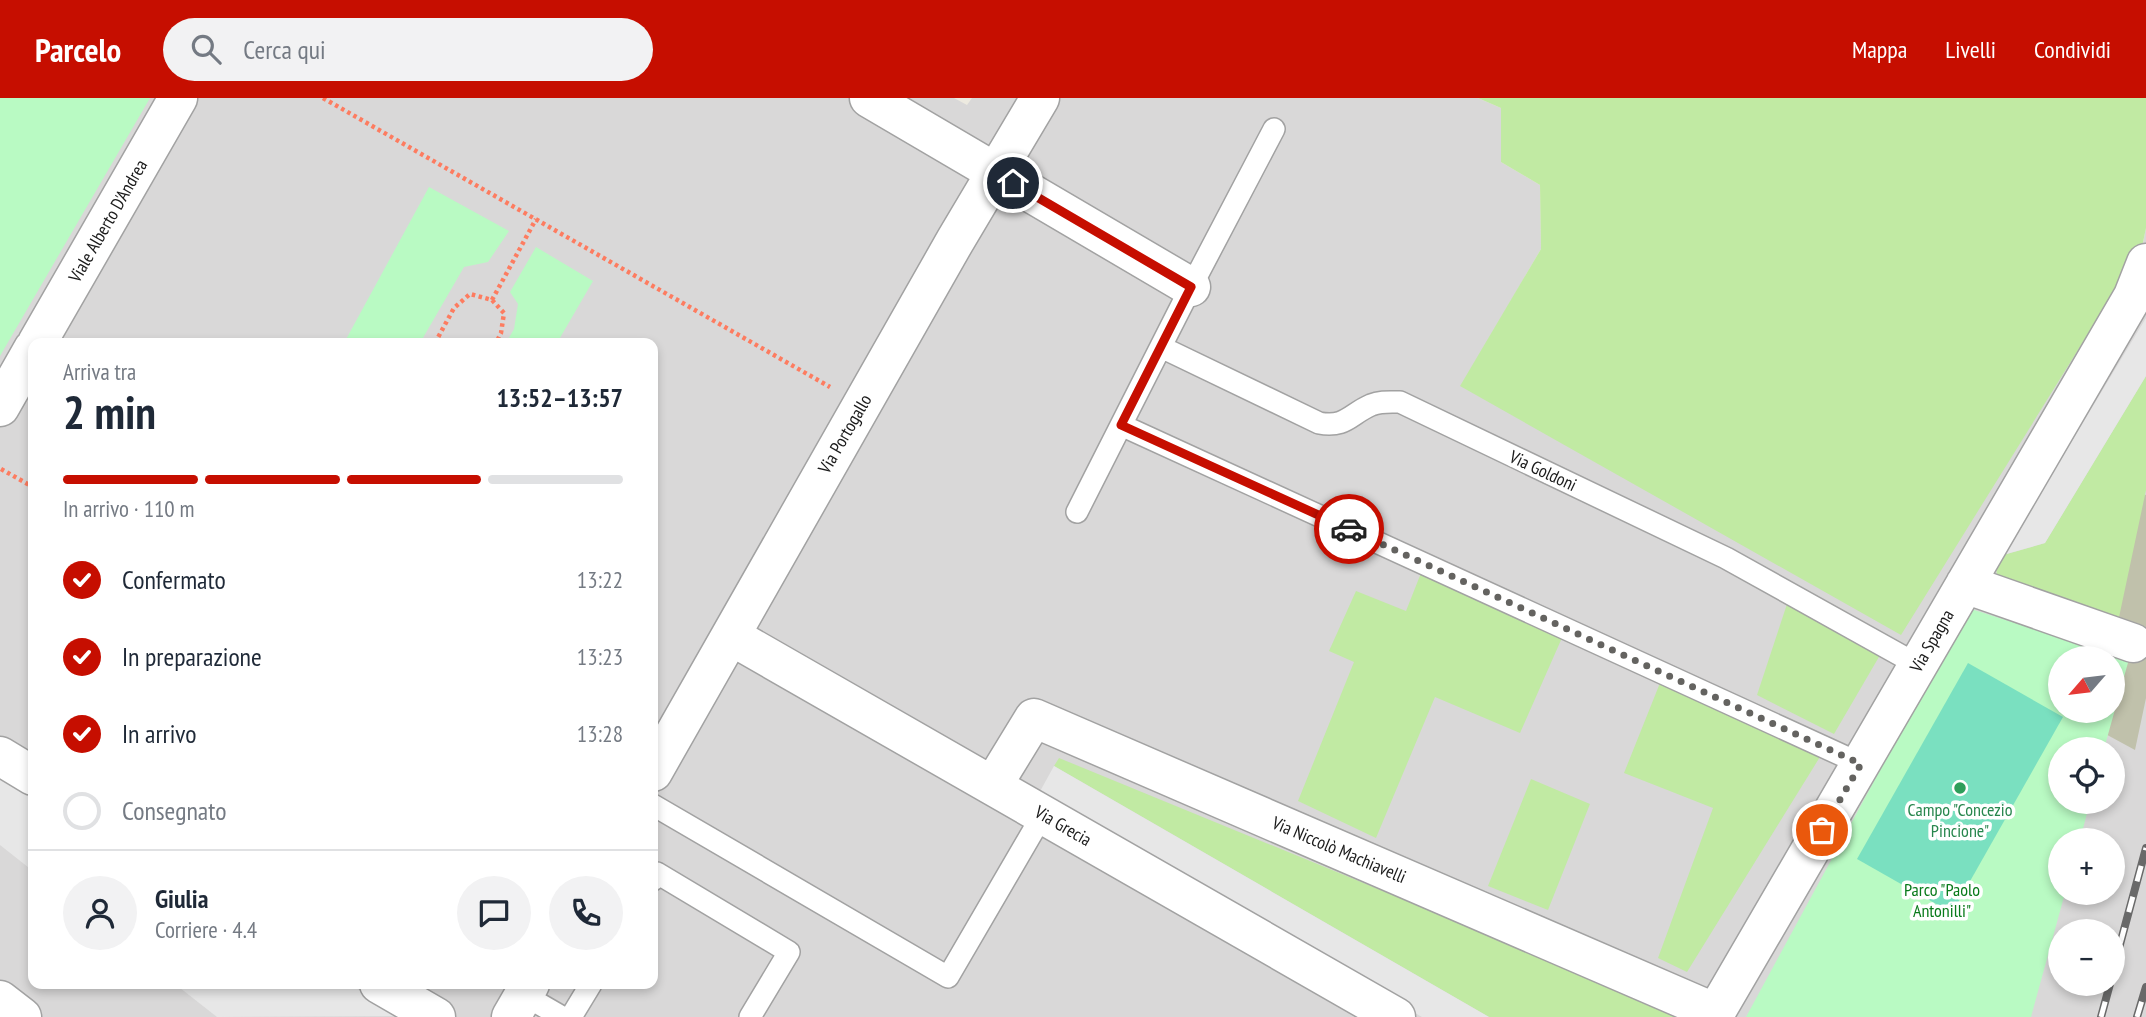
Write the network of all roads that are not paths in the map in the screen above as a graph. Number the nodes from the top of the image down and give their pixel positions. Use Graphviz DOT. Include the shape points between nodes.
graph roads {
  1 [pos="178,98"];
  2 [pos="869,98"];
  3 [pos="1040,98"];
  4 [pos="1274,129"];
  5 [pos="995,173"];
  6 [pos="2146,263"];
  7 [pos="1196,276"];
  8 [pos="40,338"];
  9 [pos="1161,347"];
  10 [pos="28,358"];
  11 [pos="0,407"];
  12 [pos="1121,425"];
  13 [pos="1077,512"];
  14 [pos="1965,584"];
  15 [pos="731,636"];
  16 [pos="2133,643"];
  17 [pos="1918,665"];
  18 [pos="0,756"];
  19 [pos="658,763"];
  20 [pos="1861,764"];
  21 [pos="28,773"];
  22 [pos="993,785"];
  23 [pos="658,808"];
  24 [pos="1043,814"];
  25 [pos="658,874"];
  26 [pos="388,989"];
  27 [pos="588,989"];
  28 [pos="522,998"];
  29 [pos="0,1000"];
  30 [pos="1715,1015"];
  31 [pos="23,1017"];
  32 [pos="436,1017"];
  33 [pos="562,1017"];
  34 [pos="571,1017"];
  35 [pos="750,1017"];
  36 [pos="1396,1017"];
  1 -- 8 [label="street, Viale Alberto D'Andrea"];
  2 -- 5 [label="street"];
  3 -- 5 [label="street, Via Portogallo"];
  4 -- 7 [label="lane"];
  5 -- 7 [label="street"];
  5 -- 15 [label="street, Via Portogallo"];
  6 -- 14 [label="street, Via Spagna" via="2133,296"];
  7 -- 9 [label="lane"];
  9 -- 12 [label="lane"];
  9 -- 17 [label="lane, Via Goldoni" via="1319,423 1341,424 1370,406 1399,402 1726,558"];
  10 -- 11 [label="street"];
  12 -- 13 [label="lane"];
  12 -- 20 [label="lane"];
  14 -- 16 [label="street"];
  14 -- 17 [label="street, Via Spagna"];
  15 -- 19 [label="street, Via Portogallo"];
  15 -- 22 [label="street, Via Grecia"];
  17 -- 20 [label="street, Via Spagna"];
  18 -- 21 [label="street"];
  20 -- 30 [label="street, Via Spagna"];
  22 -- 24 [label="street, Via Grecia"];
  22 -- 30 [label="street, Via Niccolò Machiavelli" via="1034,718"];
  23 -- 24 [label="lane" via="948,977"];
  24 -- 36 [label="street, Via Grecia"];
  25 -- 35 [label="lane" via="789,952"];
  26 -- 32 [label="street"];
  27 -- 34 [label="lane"];
  28 -- 33 [label="lane"];
  29 -- 31 [label="street"];
}
